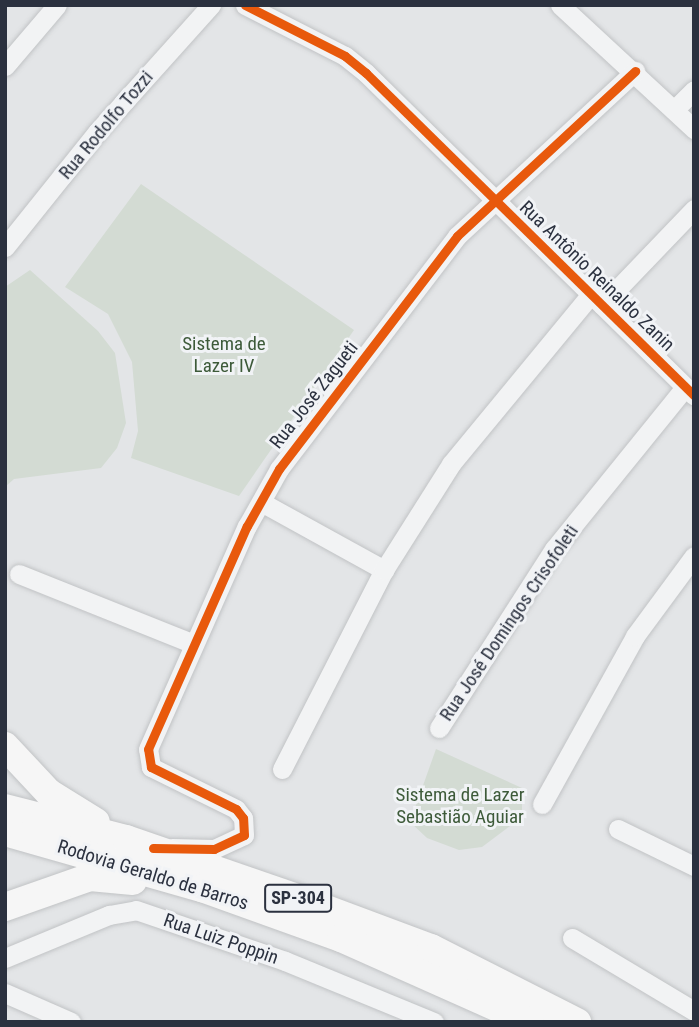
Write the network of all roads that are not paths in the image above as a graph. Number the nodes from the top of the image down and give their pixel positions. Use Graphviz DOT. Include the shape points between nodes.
graph roads {
  1 [pos="57,5"];
  2 [pos="211,5"];
  3 [pos="245,5"];
  4 [pos="559,5"];
  5 [pos="5,66"];
  6 [pos="635,71"];
  7 [pos="694,90"];
  8 [pos="674,110"];
  9 [pos="694,129"];
  10 [pos="493,198"];
  11 [pos="694,209"];
  12 [pos="5,247"];
  13 [pos="596,300"];
  14 [pos="689,391"];
  15 [pos="261,502"];
  16 [pos="694,556"];
  17 [pos="384,570"];
  18 [pos="19,574"];
  19 [pos="194,644"];
  20 [pos="439,728"];
  21 [pos="5,746"];
  22 [pos="282,769"];
  23 [pos="542,804"];
  24 [pos="5,808"];
  25 [pos="618,829"];
  26 [pos="5,832"];
  27 [pos="126,839"];
  28 [pos="153,848"];
  29 [pos="694,866"];
  30 [pos="5,907"];
  31 [pos="309,927"];
  32 [pos="572,938"];
  33 [pos="5,959"];
  34 [pos="5,981"];
  35 [pos="5,993"];
  36 [pos="694,1011"];
  37 [pos="71,1022"];
  38 [pos="434,1022"];
  39 [pos="530,1022"];
  40 [pos="577,1022"];
  1 -- 5 [label="street"];
  2 -- 12 [label="street, Rua Rodolfo Tozzi" via="97,132"];
  3 -- 10 [label="street, Rua Antônio Reinaldo Zanin" via="345,56"];
  4 -- 6 [label="street"];
  6 -- 8 [label="street"];
  6 -- 10 [label="street, Rua José Zagueti"];
  7 -- 8 [label="street"];
  8 -- 9 [label="street"];
  10 -- 13 [label="street, Rua Antônio Reinaldo Zanin"];
  10 -- 15 [label="street, Rua José Zagueti" via="457,236 302,434"];
  11 -- 13 [label="street"];
  13 -- 14 [label="street, Rua Antônio Reinaldo Zanin"];
  13 -- 17 [label="street" via="451,464"];
  14 -- 20 [label="street, Rua José Domingos Crisofoleti" via="554,549"];
  15 -- 17 [label="street"];
  15 -- 19 [label="street, Rua José Zagueti"];
  16 -- 23 [label="street" via="635,636"];
  17 -- 22 [label="street"];
  18 -- 19 [label="street"];
  19 -- 28 [label="street, Rua José Zagueti" via="152,736 148,759 152,767 236,809 245,827 243,835 227,846"];
  21 -- 27 [label="highway" via="49,793"];
  24 -- 27 [label="highway, Rodovia Geraldo de Barros / SP-304"];
  25 -- 29 [label="street"];
  26 -- 31 [label="highway, Rodovia Geraldo de Barros / SP-304" via="202,888"];
  27 -- 28 [label="highway, Rodovia Geraldo de Barros / SP-304"];
  28 -- 40 [label="highway, Rodovia Geraldo de Barros / SP-304" via="431,948"];
  30 -- 31 [label="highway" via="106,876"];
  31 -- 39 [label="highway, Rodovia Geraldo de Barros / SP-304" via="444,980"];
  32 -- 36 [label="street"];
  33 -- 34 [label="street"];
  33 -- 38 [label="street, Rua Luiz Poppin" via="109,915 136,910 285,961"];
  35 -- 37 [label="street"];
}
